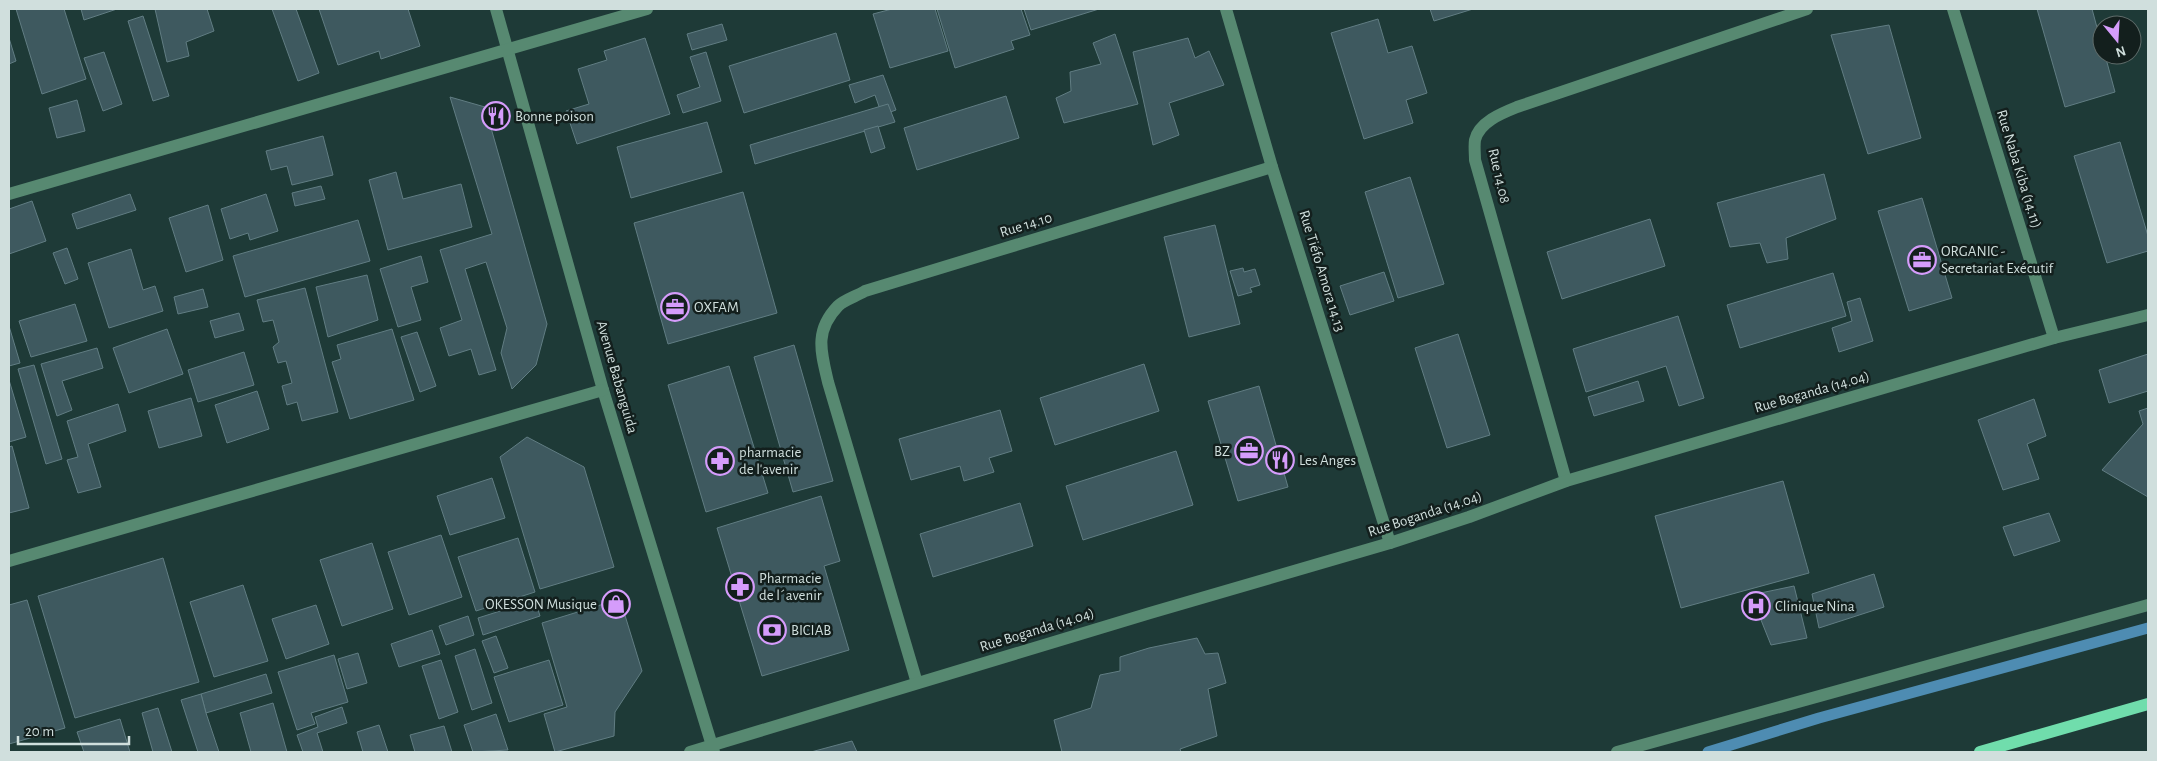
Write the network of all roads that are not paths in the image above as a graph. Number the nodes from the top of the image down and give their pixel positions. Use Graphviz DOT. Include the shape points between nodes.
graph roads {
  1 [pos="496,9"];
  2 [pos="647,9"];
  3 [pos="1226,9"];
  4 [pos="1806,9"];
  5 [pos="1953,9"];
  6 [pos="508,50"];
  7 [pos="1272,167"];
  8 [pos="9,194"];
  9 [pos="2148,315"];
  10 [pos="2054,338"];
  11 [pos="603,390"];
  12 [pos="1566,481"];
  13 [pos="1390,543"];
  14 [pos="9,561"];
  15 [pos="2148,605"];
  16 [pos="917,683"];
  17 [pos="2148,704"];
  18 [pos="713,749"];
  19 [pos="690,752"];
  20 [pos="1617,752"];
  21 [pos="1980,752"];
  1 -- 6 [label="street, Avenue Babanguida"];
  2 -- 6 [label="street"];
  3 -- 7 [label="street, Rue Tiéfo Amora 14.13"];
  4 -- 12 [label="street, Rue 14.08" via="1517,107 1496,116 1479,131 1475,140 1476,160"];
  5 -- 10 [label="street, Rue Naba Kiba (14.11)"];
  6 -- 8 [label="street"];
  6 -- 11 [label="street, Avenue Babanguida"];
  7 -- 13 [label="street, Rue Tiéfo Amora 14.13"];
  7 -- 16 [label="street, Rue 14.10" via="865,291 839,305 822,328 820,349"];
  9 -- 10 [label="street, Rue Boganda (14.04)"];
  10 -- 12 [label="street, Rue Boganda (14.04)"];
  11 -- 14 [label="street"];
  11 -- 18 [label="street, Avenue Babanguida"];
  12 -- 13 [label="street, Rue Boganda (14.04)"];
  13 -- 16 [label="street, Rue Boganda (14.04)"];
  15 -- 20 [label="street"];
  16 -- 18 [label="street, Rue Boganda (14.04)"];
  17 -- 21 [label="main road"];
  18 -- 19 [label="street, Rue Boganda (14.04)"];
}
